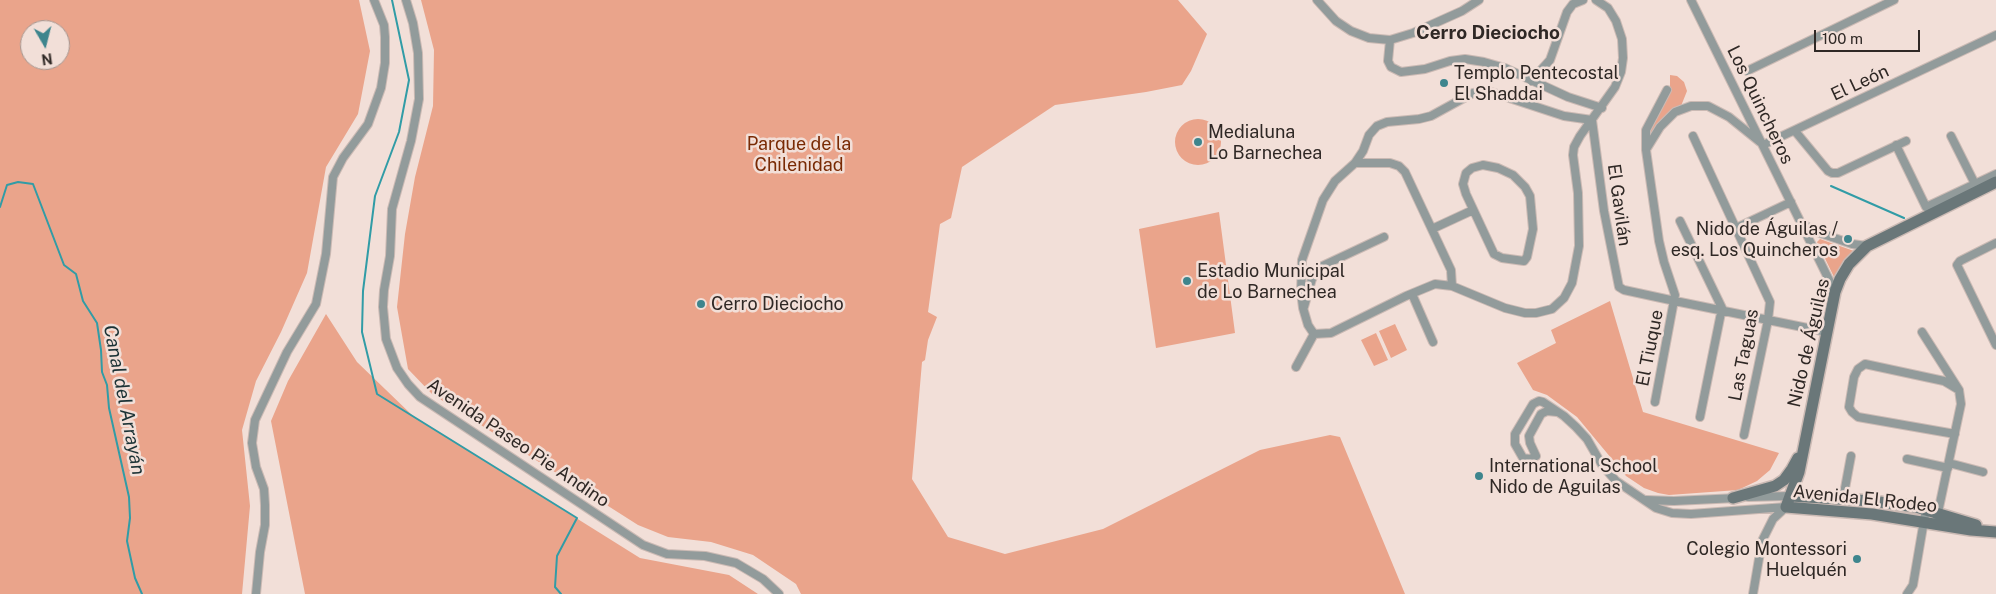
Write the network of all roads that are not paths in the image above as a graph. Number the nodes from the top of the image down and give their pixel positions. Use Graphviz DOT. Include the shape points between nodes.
graph roads {
  1 [pos="374,0"];
  2 [pos="406,0"];
  3 [pos="1317,0"];
  4 [pos="1326,0"];
  5 [pos="1479,0"];
  6 [pos="1583,0"];
  7 [pos="1596,0"];
  8 [pos="1691,0"];
  9 [pos="1894,0"];
  10 [pos="1328,13"];
  11 [pos="1996,35"];
  12 [pos="1390,40"];
  13 [pos="1747,71"];
  14 [pos="1531,81"];
  15 [pos="1667,90"];
  16 [pos="1602,108"];
  17 [pos="1592,120"];
  18 [pos="1794,131"];
  19 [pos="1692,136"];
  20 [pos="1951,136"];
  21 [pos="1906,141"];
  22 [pos="1763,145"];
  23 [pos="1896,145"];
  24 [pos="1646,150"];
  25 [pos="1355,163"];
  26 [pos="1996,174"];
  27 [pos="1996,182"];
  28 [pos="1975,184"];
  29 [pos="1791,202"];
  30 [pos="1473,210"];
  31 [pos="1680,221"];
  32 [pos="1802,224"];
  33 [pos="1736,228"];
  34 [pos="1432,229"];
  35 [pos="1384,237"];
  36 [pos="1996,243"];
  37 [pos="1867,246"];
  38 [pos="1452,286"];
  39 [pos="1835,292"];
  40 [pos="1412,294"];
  41 [pos="1675,301"];
  42 [pos="1303,309"];
  43 [pos="1722,310"];
  44 [pos="1768,320"];
  45 [pos="1827,332"];
  46 [pos="1922,332"];
  47 [pos="1314,334"];
  48 [pos="1434,342"];
  49 [pos="1996,345"];
  50 [pos="1296,367"];
  51 [pos="1959,390"];
  52 [pos="1655,402"];
  53 [pos="1557,412"];
  54 [pos="1700,417"];
  55 [pos="1955,434"];
  56 [pos="1744,435"];
  57 [pos="1806,440"];
  58 [pos="1851,456"];
  59 [pos="1907,459"];
  60 [pos="1949,465"];
  61 [pos="1983,472"];
  62 [pos="1734,498"];
  63 [pos="1843,499"];
  64 [pos="1645,500"];
  65 [pos="1674,502"];
  66 [pos="1789,502"];
  67 [pos="1743,510"];
  68 [pos="1672,513"];
  69 [pos="1933,519"];
  70 [pos="1773,520"];
  71 [pos="1995,532"];
  72 [pos="256,594"];
  73 [pos="779,594"];
  74 [pos="1753,594"];
  75 [pos="1907,594"];
  1 -- 72 [label="street" via="385,37 381,88 368,124 333,177 326,254 316,304 282,361 255,420 252,443 265,505"];
  2 -- 73 [label="street, Avenida Paseo Pie Andino" via="418,53 419,99 413,135 392,209 383,307 386,339 400,373 420,397 643,545 667,554 705,556 736,563 759,576"];
  3 -- 10 [label="street"];
  4 -- 10 [label="street"];
  5 -- 12 [label="street" via="1413,33"];
  6 -- 14 [label="street" via="1573,4 1567,12 1550,60"];
  7 -- 16 [label="street" via="1605,5 1613,16 1624,52 1618,80"];
  8 -- 22 [label="street, Los Quincheros"];
  9 -- 13 [label="street"];
  10 -- 12 [label="street" via="1356,34"];
  11 -- 18 [label="street, El León"];
  12 -- 14 [label="street" via="1388,61 1391,67 1401,72 1465,59 1505,68"];
  14 -- 16 [label="street"];
  15 -- 24 [label="street" via="1646,130"];
  16 -- 17 [label="street"];
  17 -- 25 [label="street" via="1564,116 1488,91 1473,92 1431,116 1377,126 1368,135 1363,152"];
  17 -- 38 [label="street" via="1573,151 1579,246 1572,284 1564,298 1552,309 1525,313"];
  17 -- 41 [label="street, El Gavilán" via="1617,284 1624,290"];
  18 -- 22 [label="street, El León"];
  18 -- 23 [label="street" via="1832,173"];
  19 -- 33 [label="street, Las Taguas"];
  20 -- 28 [label="street"];
  21 -- 23 [label="street"];
  22 -- 24 [label="street" via="1728,117 1708,106 1691,106 1675,112 1660,127"];
  22 -- 29 [label="street, Los Quincheros"];
  23 -- 28 [label="street" via="1926,207"];
  24 -- 41 [label="street" via="1658,241"];
  25 -- 34 [label="street" via="1390,163 1402,168"];
  25 -- 42 [label="street" via="1335,181 1316,218 1302,260 1300,292"];
  26 -- 28 [label="street"];
  27 -- 37 [label="street, Nido de Águilas"];
  29 -- 32 [label="street, Los Quincheros"];
  29 -- 33 [label="street"];
  30 -- 30 [label="street" via="1495,256 1520,262 1526,260 1534,229 1533,209 1528,192 1517,178 1492,166 1470,169 1463,184"];
  30 -- 34 [label="street"];
  31 -- 43 [label="street"];
  32 -- 37 [label="street" via="1852,244"];
  32 -- 39 [label="street, Los Quincheros"];
  33 -- 44 [label="street, Las Taguas" via="1768,298"];
  34 -- 38 [label="street" via="1451,270"];
  35 -- 42 [label="street" via="1318,268"];
  36 -- 49 [label="street" via="1957,263"];
  37 -- 39 [label="street, Nido de Águilas" via="1848,264"];
  38 -- 40 [label="street" via="1435,284"];
  39 -- 45 [label="street, Nido de Águilas"];
  40 -- 47 [label="street" via="1331,333"];
  40 -- 48 [label="street"];
  41 -- 43 [label="street"];
  41 -- 52 [label="street, El Tiuque"];
  42 -- 47 [label="street"];
  43 -- 44 [label="street"];
  43 -- 54 [label="street"];
  44 -- 45 [label="street"];
  44 -- 56 [label="street, Las Taguas"];
  45 -- 57 [label="street, Nido de Águilas"];
  46 -- 51 [label="street"];
  47 -- 50 [label="street"];
  51 -- 55 [label="street" via="1961,404"];
  51 -- 55 [label="street" via="1944,380 1865,364 1854,377 1849,407 1858,417"];
  53 -- 53 [label="street, Avenida El Rodeo" via="1543,402 1534,404 1515,438 1523,458 1536,456 1530,443 1530,433 1542,412"];
  53 -- 64 [label="street, Avenida El Rodeo" via="1582,433 1612,477"];
  55 -- 60 [label="street"];
  57 -- 62 [label="street" via="1784,480 1775,486"];
  57 -- 66 [label="street, Nido de Águilas"];
  58 -- 63 [label="street"];
  59 -- 60 [label="street"];
  60 -- 61 [label="street"];
  60 -- 69 [label="street"];
  62 -- 65 [label="street, Avenida El Rodeo"];
  62 -- 66 [label="street, Avenida El Rodeo"];
  63 -- 66 [label="street, Avenida El Rodeo"];
  63 -- 69 [label="street, Avenida El Rodeo" via="1926,509"];
  64 -- 65 [label="street, Avenida El Rodeo"];
  64 -- 68 [label="street, Avenida El Rodeo"];
  65 -- 68 [label="street"];
  66 -- 67 [label="street, Avenida El Rodeo"];
  66 -- 69 [label="street, Avenida El Rodeo"];
  66 -- 70 [label="street"];
  67 -- 68 [label="street, Avenida El Rodeo"];
  67 -- 70 [label="street" via="1760,512"];
  69 -- 71 [label="street, Avenida El Rodeo"];
  69 -- 75 [label="street" via="1913,585"];
  70 -- 74 [label="street" via="1762,541"];
}
